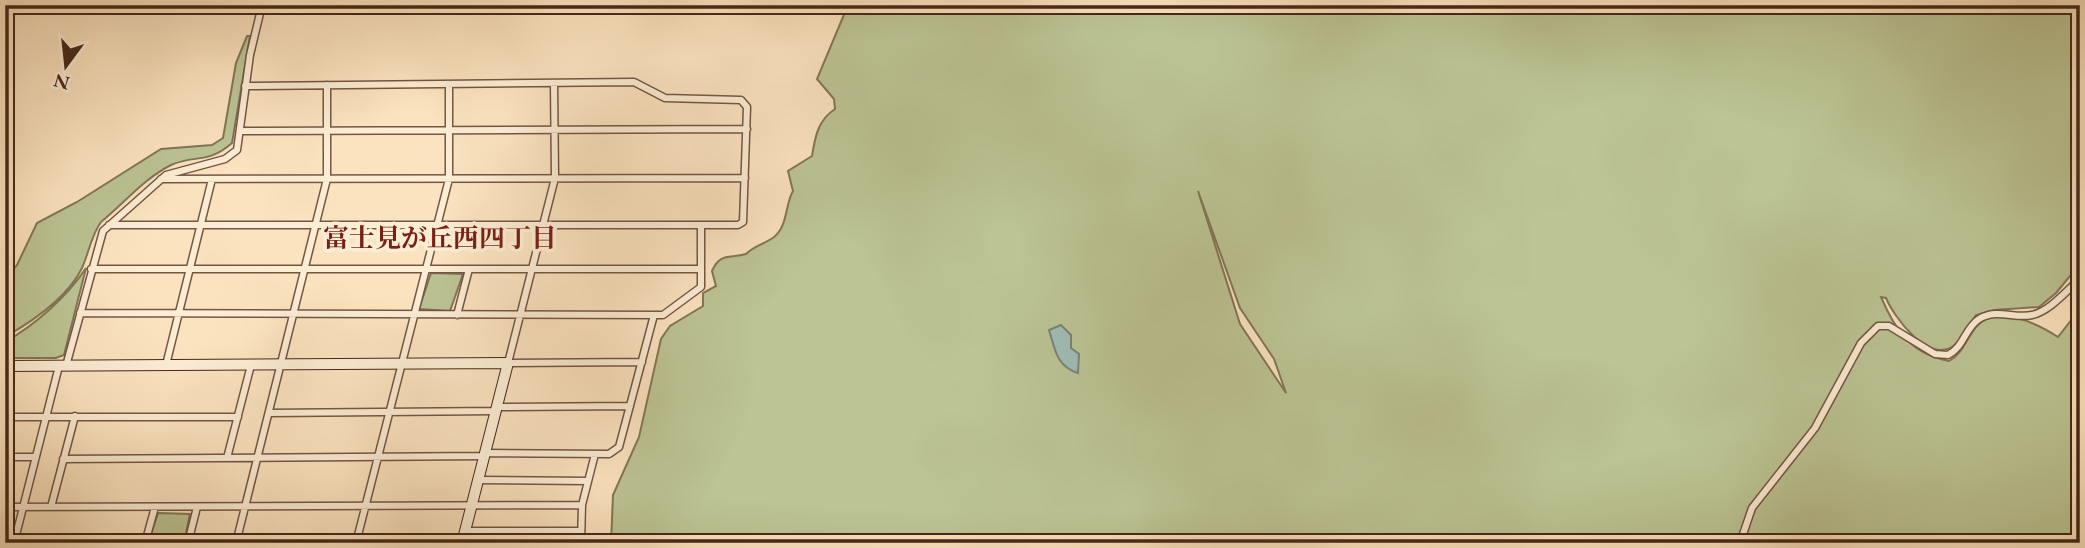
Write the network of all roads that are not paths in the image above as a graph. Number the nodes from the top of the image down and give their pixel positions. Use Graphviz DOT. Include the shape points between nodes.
graph roads {
  1 [pos="262,5"];
  2 [pos="554,83"];
  3 [pos="449,84"];
  4 [pos="327,85"];
  5 [pos="245,86"];
  6 [pos="747,129"];
  7 [pos="449,130"];
  8 [pos="555,130"];
  9 [pos="240,131"];
  10 [pos="327,131"];
  11 [pos="450,178"];
  12 [pos="555,178"];
  13 [pos="745,178"];
  14 [pos="161,179"];
  15 [pos="212,179"];
  16 [pos="327,179"];
  17 [pos="109,225"];
  18 [pos="201,225"];
  19 [pos="316,225"];
  20 [pos="438,225"];
  21 [pos="543,225"];
  22 [pos="701,225"];
  23 [pos="91,268"];
  24 [pos="426,268"];
  25 [pos="190,269"];
  26 [pos="305,269"];
  27 [pos="469,269"];
  28 [pos="532,269"];
  29 [pos="701,269"];
  30 [pos="2080,279"];
  31 [pos="80,313"];
  32 [pos="179,314"];
  33 [pos="293,314"];
  34 [pos="414,315"];
  35 [pos="457,315"];
  36 [pos="654,315"];
  37 [pos="520,316"];
  38 [pos="642,362"];
  39 [pos="508,363"];
  40 [pos="402,364"];
  41 [pos="166,365"];
  42 [pos="251,365"];
  43 [pos="281,365"];
  44 [pos="5,366"];
  45 [pos="63,366"];
  46 [pos="630,407"];
  47 [pos="497,409"];
  48 [pos="389,412"];
  49 [pos="268,413"];
  50 [pos="46,416"];
  51 [pos="75,416"];
  52 [pos="238,416"];
  53 [pos="5,417"];
  54 [pos="595,454"];
  55 [pos="485,455"];
  56 [pos="5,457"];
  57 [pos="36,457"];
  58 [pos="378,457"];
  59 [pos="227,458"];
  60 [pos="257,458"];
  61 [pos="63,459"];
  62 [pos="478,480"];
  63 [pos="588,481"];
  64 [pos="582,505"];
  65 [pos="245,506"];
  66 [pos="365,506"];
  67 [pos="472,506"];
  68 [pos="5,507"];
  69 [pos="23,507"];
  70 [pos="51,507"];
  71 [pos="155,507"];
  72 [pos="197,507"];
  73 [pos="465,531"];
  74 [pos="581,531"];
  75 [pos="14,543"];
  76 [pos="145,543"];
  77 [pos="188,543"];
  78 [pos="236,543"];
  79 [pos="356,543"];
  80 [pos="463,543"];
  81 [pos="581,543"];
  82 [pos="1740,543"];
  1 -- 5 [label="street"];
  2 -- 3 [label="street"];
  2 -- 6 [label="street" via="634,82 665,98 741,100 747,104"];
  2 -- 8 [label="street"];
  3 -- 4 [label="street"];
  3 -- 7 [label="street"];
  4 -- 5 [label="street"];
  4 -- 10 [label="street"];
  5 -- 9 [label="street"];
  6 -- 8 [label="street"];
  6 -- 13 [label="street"];
  7 -- 8 [label="street"];
  7 -- 10 [label="street"];
  7 -- 11 [label="street"];
  8 -- 12 [label="street"];
  9 -- 10 [label="street"];
  9 -- 14 [label="street" via="237,150 228,158 178,170"];
  10 -- 16 [label="street"];
  11 -- 12 [label="street"];
  11 -- 16 [label="street"];
  11 -- 20 [label="street"];
  12 -- 13 [label="street"];
  12 -- 21 [label="street"];
  13 -- 22 [label="street" via="743,222"];
  14 -- 15 [label="street"];
  14 -- 17 [label="street"];
  15 -- 16 [label="street"];
  15 -- 18 [label="street"];
  16 -- 19 [label="street"];
  17 -- 18 [label="street"];
  17 -- 23 [label="street" via="100,236"];
  18 -- 19 [label="street"];
  18 -- 25 [label="street"];
  19 -- 20 [label="street"];
  19 -- 26 [label="street"];
  20 -- 21 [label="street"];
  20 -- 24 [label="street"];
  21 -- 22 [label="street"];
  21 -- 28 [label="street"];
  22 -- 29 [label="street"];
  23 -- 25 [label="street"];
  23 -- 31 [label="street"];
  24 -- 26 [label="street"];
  24 -- 27 [label="street"];
  24 -- 34 [label="street"];
  25 -- 26 [label="street"];
  25 -- 32 [label="street"];
  26 -- 33 [label="street"];
  27 -- 28 [label="street"];
  27 -- 35 [label="street"];
  28 -- 29 [label="street"];
  28 -- 37 [label="street"];
  29 -- 36 [label="street" via="698,290 670,312"];
  30 -- 82 [label="street" via="2038,313 1998,313 1979,319 1948,355 1935,354 1889,326 1872,330 1855,351 1815,428 1752,508"];
  31 -- 32 [label="street"];
  31 -- 45 [label="street"];
  32 -- 33 [label="street"];
  32 -- 41 [label="street"];
  33 -- 34 [label="street"];
  33 -- 43 [label="street"];
  34 -- 35 [label="street"];
  34 -- 40 [label="street"];
  35 -- 37 [label="street"];
  36 -- 37 [label="street"];
  36 -- 38 [label="street"];
  37 -- 39 [label="street"];
  38 -- 39 [label="street"];
  38 -- 46 [label="street"];
  39 -- 40 [label="street"];
  39 -- 47 [label="street"];
  40 -- 43 [label="street"];
  40 -- 48 [label="street"];
  41 -- 42 [label="street"];
  41 -- 45 [label="street"];
  42 -- 43 [label="street"];
  42 -- 52 [label="street"];
  43 -- 49 [label="street"];
  44 -- 45 [label="street"];
  45 -- 50 [label="street"];
  46 -- 47 [label="street"];
  46 -- 54 [label="street" via="620,447 609,454"];
  47 -- 48 [label="street"];
  47 -- 55 [label="street"];
  48 -- 49 [label="street"];
  48 -- 58 [label="street"];
  49 -- 60 [label="street"];
  50 -- 51 [label="street"];
  50 -- 53 [label="street"];
  50 -- 57 [label="street"];
  51 -- 52 [label="street"];
  51 -- 61 [label="street"];
  52 -- 59 [label="street"];
  54 -- 55 [label="street"];
  54 -- 63 [label="street"];
  55 -- 58 [label="street"];
  55 -- 62 [label="street"];
  56 -- 57 [label="street"];
  57 -- 69 [label="street"];
  58 -- 60 [label="street"];
  58 -- 66 [label="street"];
  59 -- 60 [label="street"];
  59 -- 61 [label="street"];
  60 -- 65 [label="street"];
  61 -- 70 [label="street"];
  62 -- 63 [label="street"];
  62 -- 67 [label="street"];
  63 -- 64 [label="street"];
  64 -- 67 [label="street"];
  64 -- 74 [label="street"];
  65 -- 66 [label="street"];
  65 -- 72 [label="street"];
  65 -- 78 [label="street"];
  66 -- 67 [label="street"];
  66 -- 79 [label="street"];
  67 -- 73 [label="street"];
  68 -- 69 [label="street"];
  69 -- 70 [label="street"];
  69 -- 75 [label="street"];
  70 -- 71 [label="street"];
  71 -- 72 [label="street"];
  71 -- 76 [label="street"];
  72 -- 77 [label="street"];
  73 -- 74 [label="street"];
  73 -- 80 [label="street"];
  74 -- 81 [label="street"];
}
